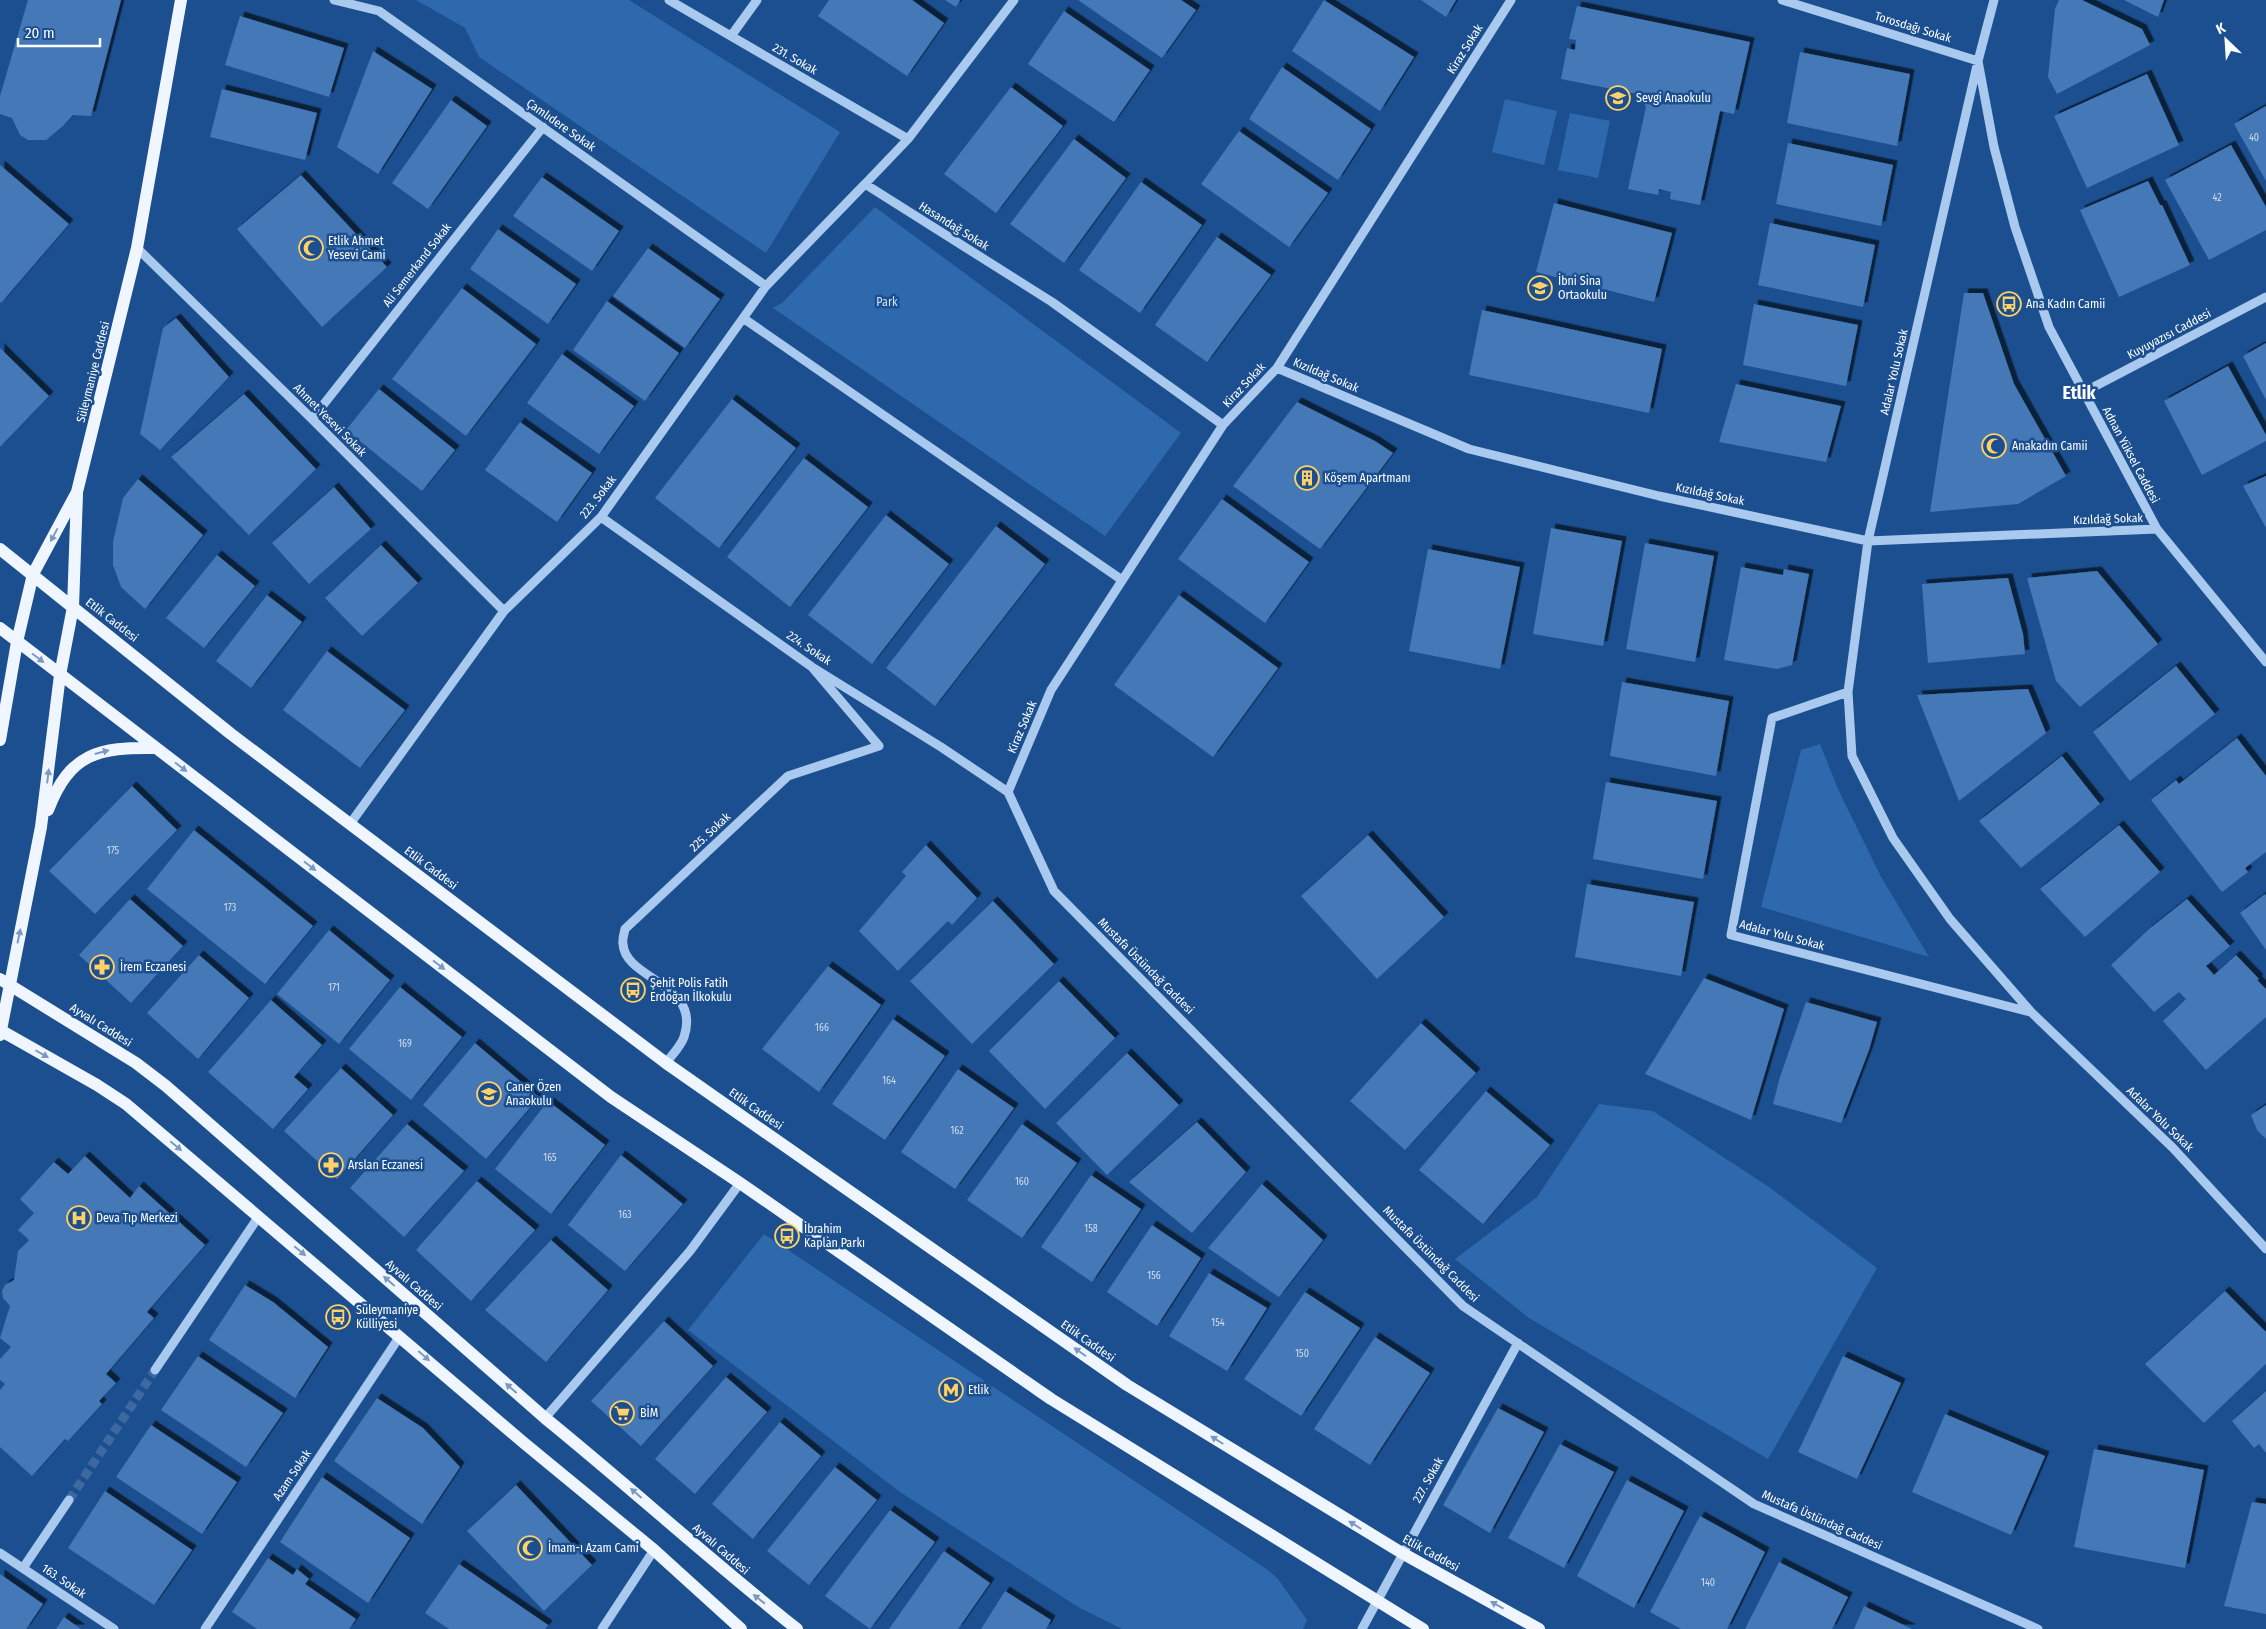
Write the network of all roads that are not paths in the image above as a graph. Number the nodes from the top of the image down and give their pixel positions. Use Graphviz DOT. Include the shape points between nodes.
graph roads {
  1 [pos="181,0"];
  2 [pos="334,0"];
  3 [pos="669,0"];
  4 [pos="757,0"];
  5 [pos="1014,0"];
  6 [pos="1511,0"];
  7 [pos="1782,0"];
  8 [pos="1994,0"];
  9 [pos="731,36"];
  10 [pos="1978,61"];
  11 [pos="543,127"];
  12 [pos="908,140"];
  13 [pos="865,184"];
  14 [pos="137,248"];
  15 [pos="766,286"];
  16 [pos="2266,297"];
  17 [pos="743,318"];
  18 [pos="1277,368"];
  19 [pos="2084,392"];
  20 [pos="312,419"];
  21 [pos="1224,425"];
  22 [pos="77,492"];
  23 [pos="600,517"];
  24 [pos="2157,530"];
  25 [pos="1868,541"];
  26 [pos="0,549"];
  27 [pos="33,574"];
  28 [pos="1122,580"];
  29 [pos="73,607"];
  30 [pos="504,611"];
  31 [pos="0,628"];
  32 [pos="17,642"];
  33 [pos="2266,662"];
  34 [pos="812,667"];
  35 [pos="60,675"];
  36 [pos="1848,692"];
  37 [pos="0,740"];
  38 [pos="156,748"];
  39 [pos="1008,792"];
  40 [pos="350,824"];
  41 [pos="41,827"];
  42 [pos="4,981"];
  43 [pos="2031,1012"];
  44 [pos="1,1032"];
  45 [pos="666,1063"];
  46 [pos="740,1183"];
  47 [pos="259,1216"];
  48 [pos="2266,1249"];
  49 [pos="400,1336"];
  50 [pos="1518,1343"];
  51 [pos="156,1370"];
  52 [pos="545,1418"];
  53 [pos="69,1500"];
  54 [pos="654,1550"];
  55 [pos="0,1553"];
  56 [pos="1402,1553"];
  57 [pos="23,1568"];
  58 [pos="1377,1601"];
  59 [pos="114,1629"];
  60 [pos="205,1629"];
  61 [pos="602,1629"];
  62 [pos="741,1629"];
  63 [pos="797,1629"];
  64 [pos="1362,1629"];
  65 [pos="1423,1629"];
  66 [pos="1539,1629"];
  67 [pos="2038,1629"];
  1 -- 14 [label="main road, Süleymaniye Caddesi"];
  2 -- 11 [label="street, Çamlıdere Sokak" via="379,11"];
  3 -- 9 [label="street, 231. Sokak"];
  4 -- 9 [label="street"];
  5 -- 12 [label="street"];
  6 -- 18 [label="street, Kiraz Sokak"];
  7 -- 10 [label="street, Torosdağı Sokak"];
  8 -- 10 [label="street, Adnan Yüksel Caddesi"];
  9 -- 12 [label="street, 231. Sokak"];
  10 -- 19 [label="street, Adnan Yüksel Caddesi" via="1994,147 2015,228 2049,327"];
  10 -- 25 [label="street, Adalar Yolu Sokak"];
  11 -- 15 [label="street, Çamlıdere Sokak"];
  11 -- 20 [label="street, Ali Semerkand Sokak"];
  12 -- 13 [label="street"];
  13 -- 15 [label="street, 223. Sokak"];
  13 -- 21 [label="street, Hasandağ Sokak" via="1052,302"];
  14 -- 20 [label="street, Ahmet Yesevi Sokak"];
  14 -- 22 [label="main road, Süleymaniye Caddesi"];
  15 -- 17 [label="street, 223. Sokak"];
  16 -- 19 [label="street, Kuyuyazısı Caddesi"];
  17 -- 23 [label="street, 223. Sokak"];
  17 -- 28 [label="street"];
  18 -- 21 [label="street, Kiraz Sokak"];
  18 -- 25 [label="street, Kızıldağ Sokak" via="1469,449 1659,496"];
  19 -- 24 [label="street, Adnan Yüksel Caddesi"];
  20 -- 30 [label="street, Ahmet Yesevi Sokak"];
  21 -- 28 [label="street, Kiraz Sokak"];
  22 -- 27 [label="main road, Süleymaniye Caddesi, one-way"];
  22 -- 29 [label="main road"];
  23 -- 30 [label="street, 223. Sokak"];
  23 -- 34 [label="street, 224. Sokak"];
  24 -- 25 [label="street, Kızıldağ Sokak"];
  24 -- 33 [label="street, Adnan Yüksel Caddesi"];
  25 -- 36 [label="street, Adalar Yolu Sokak"];
  26 -- 27 [label="main road, Etlik Caddesi"];
  27 -- 29 [label="main road, Etlik Caddesi"];
  27 -- 32 [label="main road, Süleymaniye Caddesi"];
  28 -- 39 [label="street, Kiraz Sokak" via="1051,690"];
  29 -- 35 [label="main road"];
  29 -- 40 [label="main road, Etlik Caddesi" via="231,734"];
  30 -- 40 [label="street, 223. Sokak"];
  31 -- 32 [label="main road"];
  32 -- 35 [label="main road, one-way"];
  32 -- 37 [label="main road, Süleymaniye Caddesi"];
  34 -- 39 [label="street, 224. Sokak"];
  34 -- 45 [label="street, 225. Sokak" via="880,746 788,776 625,929 623,946 631,963 676,995 688,1019 684,1039"];
  35 -- 38 [label="main road"];
  41 -- 35 [label="main road, one-way"];
  36 -- 43 [label="street, Adalar Yolu Sokak" via="1852,756 1893,838 1950,919"];
  36 -- 43 [label="street, Adalar Yolu Sokak" via="1772,718 1731,935"];
  41 -- 38 [label="main road, one-way" via="53,797 81,760 102,751"];
  38 -- 46 [label="main road, one-way" via="611,1097"];
  39 -- 50 [label="street, Mustafa Üstündağ Caddesi" via="1054,891 1463,1306"];
  40 -- 45 [label="main road, Etlik Caddesi"];
  42 -- 41 [label="main road, one-way"];
  42 -- 44 [label="main road"];
  52 -- 42 [label="main road, Ayvalı Caddesi, one-way" via="166,1086 136,1063"];
  43 -- 48 [label="street, Adalar Yolu Sokak" via="2173,1148"];
  44 -- 47 [label="main road, one-way" via="126,1104"];
  56 -- 45 [label="main road, Etlik Caddesi, one-way" via="1126,1385"];
  46 -- 52 [label="street" via="690,1251"];
  46 -- 58 [label="main road" via="1051,1399"];
  47 -- 49 [label="main road, one-way"];
  47 -- 51 [label="street"];
  49 -- 54 [label="main road, one-way"];
  49 -- 60 [label="street, Azam Sokak"];
  50 -- 56 [label="street, 227. Sokak"];
  50 -- 67 [label="street, Mustafa Üstündağ Caddesi" via="1754,1504"];
  63 -- 52 [label="main road, Ayvalı Caddesi, one-way"];
  53 -- 57 [label="street"];
  54 -- 61 [label="street"];
  54 -- 62 [label="main road"];
  55 -- 57 [label="street, 163. Sokak"];
  56 -- 58 [label="street, 227. Sokak"];
  66 -- 56 [label="main road, Etlik Caddesi, one-way"];
  57 -- 59 [label="street, 163. Sokak"];
  58 -- 64 [label="street, 227. Sokak"];
  58 -- 65 [label="main road"];
}
